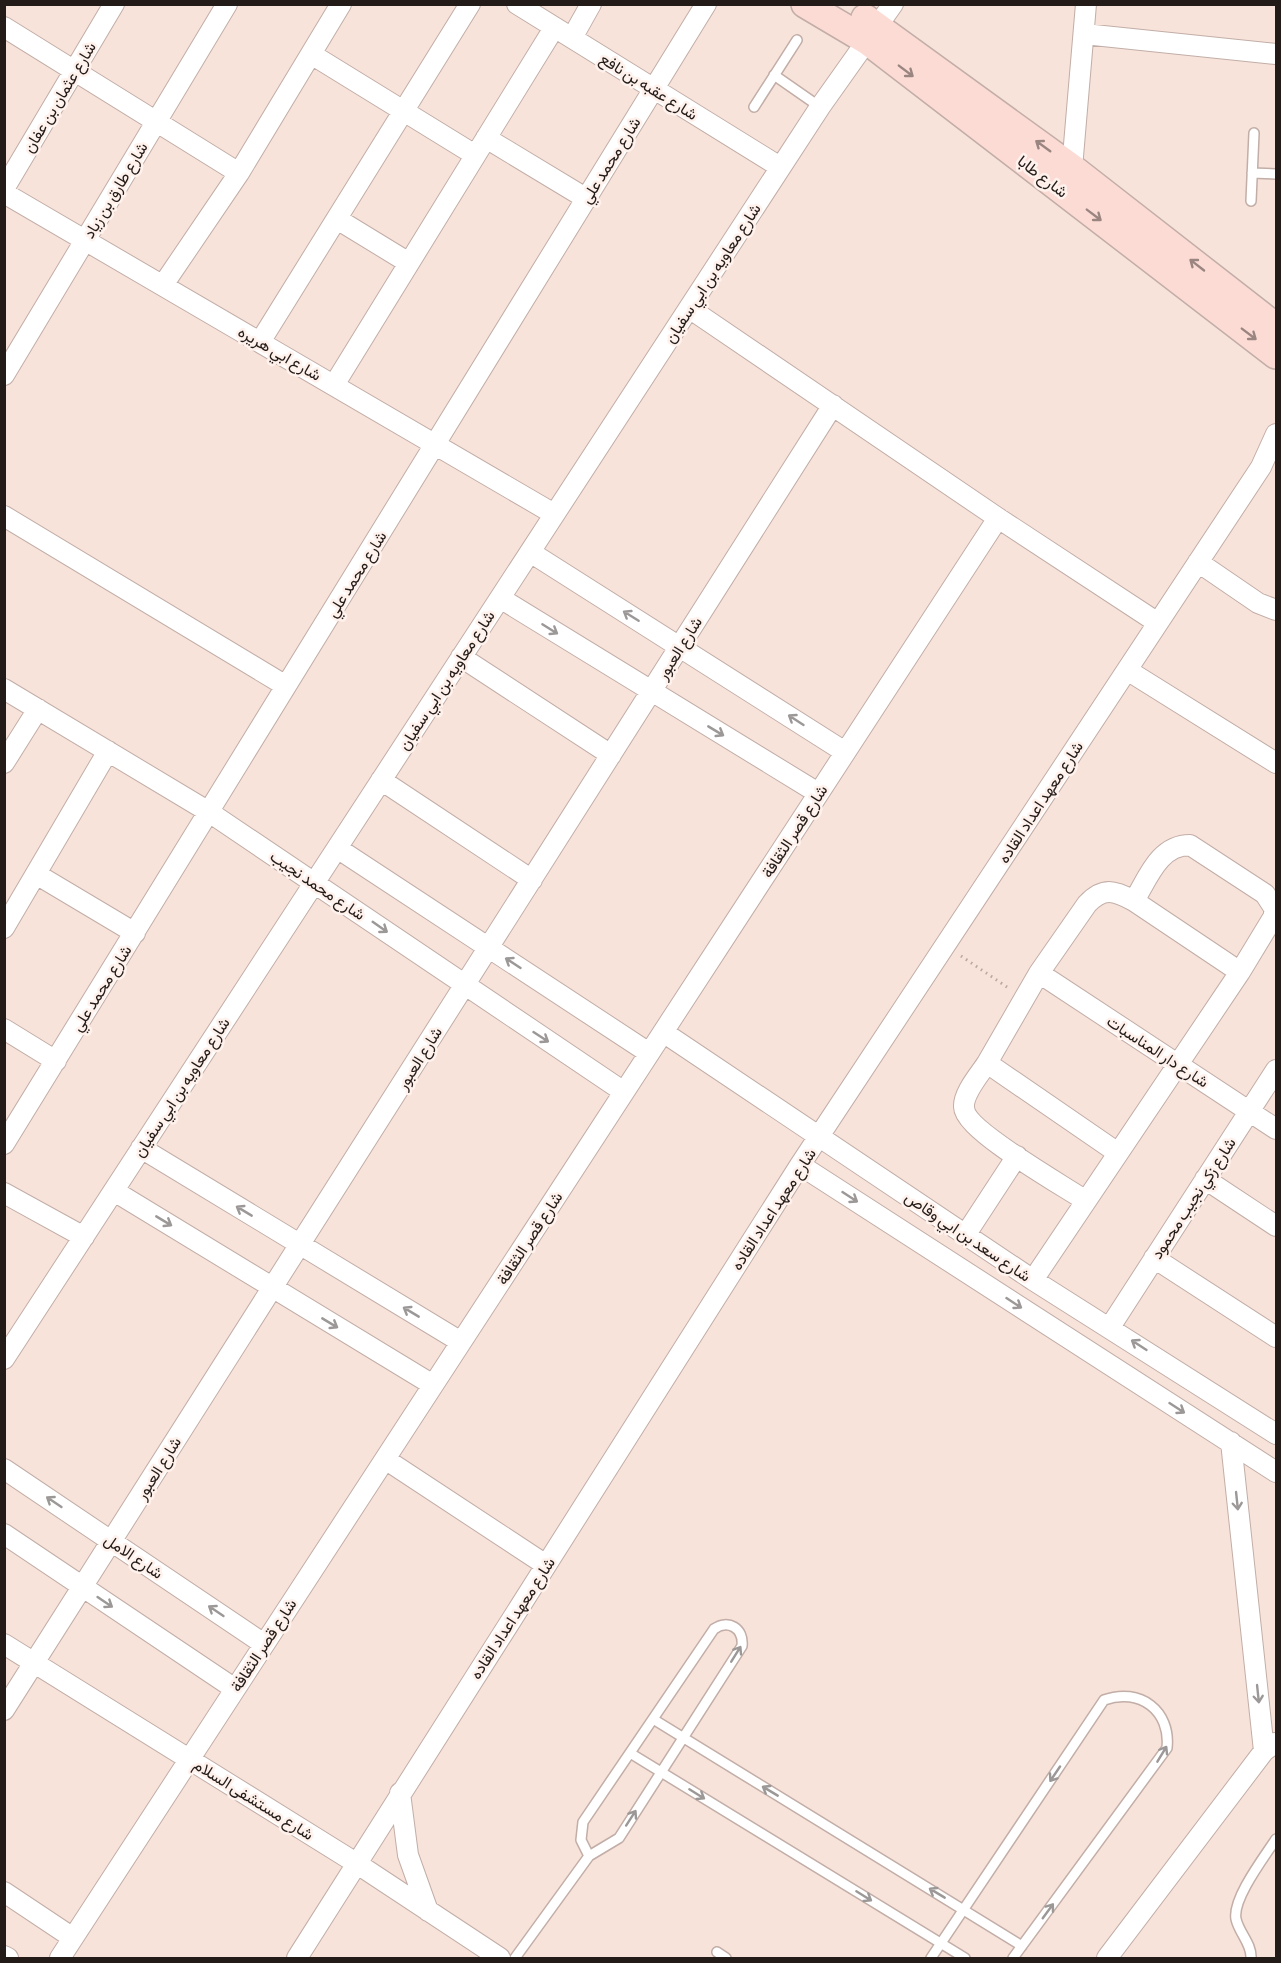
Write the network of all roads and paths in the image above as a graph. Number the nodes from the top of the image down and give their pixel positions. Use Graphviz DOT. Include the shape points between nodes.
graph roads {
  1 [pos="114,4"];
  2 [pos="227,4"];
  3 [pos="341,4"];
  4 [pos="470,4"];
  5 [pos="517,4"];
  6 [pos="591,4"];
  7 [pos="706,4"];
  8 [pos="805,4"];
  9 [pos="842,4"];
  10 [pos="1086,4"];
  11 [pos="880,24"];
  12 [pos="4,27"];
  13 [pos="554,28"];
  14 [pos="1084,34"];
  15 [pos="572,38"];
  16 [pos="797,40"];
  17 [pos="311,54"];
  18 [pos="1276,54"];
  19 [pos="75,71"];
  20 [pos="774,75"];
  21 [pos="654,89"];
  22 [pos="754,107"];
  23 [pos="820,107"];
  24 [pos="404,111"];
  25 [pos="156,122"];
  26 [pos="1254,133"];
  27 [pos="486,138"];
  28 [pos="475,155"];
  29 [pos="780,167"];
  30 [pos="1072,168"];
  31 [pos="238,173"];
  32 [pos="1252,173"];
  33 [pos="1276,174"];
  34 [pos="4,191"];
  35 [pos="587,199"];
  36 [pos="1251,201"];
  37 [pos="337,219"];
  38 [pos="85,240"];
  39 [pos="409,263"];
  40 [pos="163,285"];
  41 [pos="689,308"];
  42 [pos="1276,327"];
  43 [pos="261,342"];
  44 [pos="1276,355"];
  45 [pos="4,375"];
  46 [pos="334,385"];
  47 [pos="833,405"];
  48 [pos="1276,434"];
  49 [pos="436,444"];
  50 [pos="1269,462"];
  51 [pos="554,514"];
  52 [pos="4,516"];
  53 [pos="998,518"];
  54 [pos="530,552"];
  55 [pos="1198,562"];
  56 [pos="500,598"];
  57 [pos="1276,610"];
  58 [pos="1158,623"];
  59 [pos="680,646"];
  60 [pos="461,657"];
  61 [pos="1127,670"];
  62 [pos="286,686"];
  63 [pos="4,689"];
  64 [pos="651,692"];
  65 [pos="38,709"];
  66 [pos="108,751"];
  67 [pos="845,752"];
  68 [pos="611,755"];
  69 [pos="4,763"];
  70 [pos="1276,763"];
  71 [pos="381,780"];
  72 [pos="818,794"];
  73 [pos="209,812"];
  74 [pos="337,848"];
  75 [pos="36,874"];
  76 [pos="532,880"];
  77 [pos="315,882"];
  78 [pos="1134,901"];
  79 [pos="4,928"];
  80 [pos="135,933"];
  81 [pos="945,946"];
  82 [pos="489,948"];
  83 [pos="1240,972"];
  84 [pos="1039,974"];
  85 [pos="464,986"];
  86 [pos="1024,999"];
  87 [pos="4,1029"];
  88 [pos="663,1032"];
  89 [pos="650,1053"];
  90 [pos="56,1061"];
  91 [pos="987,1063"];
  92 [pos="1178,1064"];
  93 [pos="1276,1070"];
  94 [pos="624,1092"];
  95 [pos="1250,1111"];
  96 [pos="1276,1129"];
  97 [pos="820,1137"];
  98 [pos="4,1144"];
  99 [pos="141,1148"];
  100 [pos="1118,1153"];
  101 [pos="1017,1156"];
  102 [pos="800,1165"];
  103 [pos="1205,1179"];
  104 [pos="114,1191"];
  105 [pos="4,1193"];
  106 [pos="1086,1201"];
  107 [pos="1276,1226"];
  108 [pos="966,1234"];
  109 [pos="84,1237"];
  110 [pos="300,1245"];
  111 [pos="1154,1258"];
  112 [pos="1033,1280"];
  113 [pos="273,1288"];
  114 [pos="1110,1326"];
  115 [pos="1276,1337"];
  116 [pos="461,1342"];
  117 [pos="4,1359"];
  118 [pos="433,1385"];
  119 [pos="1276,1434"];
  120 [pos="1231,1442"];
  121 [pos="385,1459"];
  122 [pos="4,1469"];
  123 [pos="1276,1472"];
  124 [pos="4,1534"];
  125 [pos="112,1541"];
  126 [pos="546,1565"];
  127 [pos="83,1587"];
  128 [pos="4,1644"];
  129 [pos="264,1644"];
  130 [pos="34,1663"];
  131 [pos="235,1689"];
  132 [pos="4,1710"];
  133 [pos="653,1719"];
  134 [pos="683,1738"];
  135 [pos="1270,1746"];
  136 [pos="630,1753"];
  137 [pos="190,1758"];
  138 [pos="661,1772"];
  139 [pos="400,1793"];
  140 [pos="1276,1839"];
  141 [pos="590,1856"];
  142 [pos="356,1863"];
  143 [pos="4,1892"];
  144 [pos="964,1910"];
  145 [pos="428,1911"];
  146 [pos="73,1938"];
  147 [pos="941,1944"];
  148 [pos="1022,1946"];
  149 [pos="717,1952"];
  150 [pos="492,1956"];
  151 [pos="60,1959"];
  152 [pos="297,1959"];
  153 [pos="515,1959"];
  154 [pos="726,1959"];
  155 [pos="931,1959"];
  156 [pos="965,1959"];
  157 [pos="1013,1959"];
  158 [pos="1107,1959"];
  159 [pos="1251,1959"];
  1 -- 19 [label="street, شارع عثمان بن عفان"];
  2 -- 25 [label="street, شارع طارق بن زياد"];
  3 -- 17 [label="street"];
  4 -- 24 [label="street"];
  5 -- 13 [label="street, شارع عقبه بن نافع"];
  6 -- 15 [label="street"];
  7 -- 21 [label="street, شارع محمد علي"];
  8 -- 11 [label="street, شارع طابا"];
  9 -- 11 [label="street, شارع طابا"];
  10 -- 14 [label="street"];
  11 -- 23 [label="street, شارع معاويه بن ابي سفيان"];
  30 -- 11 [label="street, شارع طابا, one-way"];
  11 -- 44 [label="street, شارع طابا, one-way"];
  12 -- 19 [label="street"];
  13 -- 15 [label="street, شارع عقبه بن نافع"];
  13 -- 27 [label="street"];
  14 -- 18 [label="street"];
  14 -- 30 [label="street"];
  15 -- 21 [label="street, شارع عقبه بن نافع"];
  16 -- 20 [label="lane"];
  17 -- 24 [label="street"];
  17 -- 31 [label="street"];
  19 -- 25 [label="street"];
  19 -- 34 [label="street, شارع عثمان بن عفان"];
  20 -- 22 [label="lane"];
  20 -- 23 [label="lane"];
  21 -- 29 [label="street, شارع عقبه بن نافع"];
  21 -- 35 [label="street, شارع محمد علي"];
  23 -- 29 [label="street, شارع معاويه بن ابي سفيان"];
  24 -- 28 [label="street"];
  24 -- 37 [label="street"];
  25 -- 31 [label="street"];
  25 -- 38 [label="street, شارع طارق بن زياد"];
  26 -- 32 [label="lane"];
  27 -- 28 [label="street"];
  27 -- 35 [label="street"];
  28 -- 39 [label="street"];
  29 -- 41 [label="street, شارع معاويه بن ابي سفيان"];
  42 -- 30 [label="street, شارع طابا, one-way"];
  31 -- 40 [label="street"];
  32 -- 33 [label="lane"];
  32 -- 36 [label="lane"];
  34 -- 38 [label="street, شارع ابي هريره"];
  35 -- 49 [label="street, شارع محمد علي"];
  37 -- 39 [label="street"];
  37 -- 43 [label="street"];
  38 -- 40 [label="street, شارع ابي هريره"];
  38 -- 45 [label="street, شارع طارق بن زياد"];
  39 -- 46 [label="street"];
  40 -- 43 [label="street, شارع ابي هريره"];
  41 -- 47 [label="street"];
  41 -- 51 [label="street, شارع معاويه بن ابي سفيان"];
  43 -- 46 [label="street, شارع ابي هريره"];
  46 -- 49 [label="street, شارع ابي هريره"];
  47 -- 53 [label="street"];
  47 -- 59 [label="street, شارع العبور"];
  48 -- 50 [label="street, شارع معهد اعداد القاده"];
  49 -- 51 [label="street, شارع ابي هريره"];
  49 -- 62 [label="street, شارع محمد علي"];
  50 -- 55 [label="street, شارع معهد اعداد القاده"];
  51 -- 54 [label="street, شارع معاويه بن ابي سفيان"];
  52 -- 62 [label="street"];
  53 -- 58 [label="street"];
  53 -- 67 [label="street, شارع قصر الثقافة"];
  54 -- 56 [label="street, شارع معاويه بن ابي سفيان"];
  59 -- 54 [label="street, one-way"];
  55 -- 57 [label="street" via="1258,603"];
  55 -- 58 [label="street, شارع معهد اعداد القاده"];
  56 -- 60 [label="street, شارع معاويه بن ابي سفيان"];
  56 -- 64 [label="street, one-way"];
  58 -- 61 [label="street, شارع معهد اعداد القاده"];
  59 -- 64 [label="street, شارع العبور"];
  67 -- 59 [label="street, one-way"];
  60 -- 68 [label="street"];
  60 -- 71 [label="street, شارع معاويه بن ابي سفيان"];
  61 -- 70 [label="street"];
  61 -- 81 [label="street, شارع معهد اعداد القاده"];
  62 -- 73 [label="street, شارع محمد علي"];
  63 -- 65 [label="street, شارع محمد نجيب"];
  64 -- 68 [label="street, شارع العبور"];
  64 -- 72 [label="street, one-way"];
  65 -- 66 [label="street, شارع محمد نجيب"];
  65 -- 69 [label="street"];
  66 -- 73 [label="street, شارع محمد نجيب"];
  66 -- 75 [label="street"];
  67 -- 72 [label="street, شارع قصر الثقافة"];
  68 -- 76 [label="street, شارع العبور"];
  71 -- 74 [label="street, شارع معاويه بن ابي سفيان"];
  71 -- 76 [label="street"];
  72 -- 88 [label="street, شارع قصر الثقافة"];
  73 -- 77 [label="street, شارع محمد نجيب"];
  73 -- 80 [label="street, شارع محمد علي"];
  74 -- 77 [label="street, شارع معاويه بن ابي سفيان"];
  74 -- 82 [label="street"];
  75 -- 79 [label="street"];
  75 -- 80 [label="street"];
  76 -- 82 [label="street, شارع العبور"];
  77 -- 85 [label="street, شارع محمد نجيب, one-way"];
  77 -- 99 [label="street, شارع معاويه بن ابي سفيان"];
  78 -- 83 [label="street"];
  78 -- 83 [label="street" via="1162,856 1180,845 1190,844 1265,894 1274,908 1271,924"];
  78 -- 84 [label="street" via="1116,891 1096,894"];
  80 -- 90 [label="street, شارع محمد علي"];
  81 -- 86 [label="path"];
  81 -- 97 [label="street, شارع معهد اعداد القاده"];
  82 -- 85 [label="street, شارع العبور"];
  89 -- 82 [label="street, one-way"];
  83 -- 92 [label="street"];
  84 -- 86 [label="street"];
  84 -- 92 [label="street, شارع دار المناسبات"];
  85 -- 94 [label="street, شارع محمد نجيب, one-way"];
  85 -- 110 [label="street, شارع العبور"];
  86 -- 91 [label="street"];
  87 -- 90 [label="street"];
  88 -- 89 [label="street, شارع قصر الثقافة"];
  88 -- 97 [label="street, شارع سعد بن ابي وقاص"];
  89 -- 94 [label="street, شارع قصر الثقافة"];
  90 -- 98 [label="street, شارع محمد علي"];
  91 -- 100 [label="street"];
  91 -- 101 [label="street" via="964,1101 963,1110 974,1127"];
  92 -- 95 [label="street, شارع دار المناسبات"];
  92 -- 100 [label="street"];
  93 -- 95 [label="street, شارع زكي نجيب محمود"];
  94 -- 116 [label="street, شارع قصر الثقافة"];
  95 -- 96 [label="street, شارع دار المناسبات"];
  95 -- 103 [label="street, شارع زكي نجيب محمود"];
  97 -- 102 [label="street, شارع معهد اعداد القاده"];
  97 -- 108 [label="street, شارع سعد بن ابي وقاص"];
  99 -- 104 [label="street, شارع معاويه بن ابي سفيان"];
  110 -- 99 [label="street, one-way"];
  100 -- 106 [label="street"];
  101 -- 106 [label="street"];
  101 -- 108 [label="street"];
  102 -- 120 [label="street, شارع سعد بن ابي وقاص, one-way"];
  102 -- 126 [label="street, شارع معهد اعداد القاده"];
  103 -- 107 [label="street"];
  103 -- 111 [label="street, شارع زكي نجيب محمود"];
  104 -- 109 [label="street, شارع معاويه بن ابي سفيان"];
  104 -- 113 [label="street, one-way"];
  105 -- 109 [label="street"];
  106 -- 112 [label="street"];
  108 -- 112 [label="street, شارع سعد بن ابي وقاص"];
  109 -- 117 [label="street, شارع معاويه بن ابي سفيان"];
  110 -- 113 [label="street, شارع العبور"];
  116 -- 110 [label="street, one-way"];
  111 -- 114 [label="street, شارع زكي نجيب محمود"];
  111 -- 115 [label="street"];
  112 -- 114 [label="street, شارع سعد بن ابي وقاص"];
  113 -- 118 [label="street, one-way"];
  113 -- 125 [label="street, شارع العبور"];
  119 -- 114 [label="street, شارع سعد بن ابي وقاص, one-way"];
  116 -- 118 [label="street, شارع قصر الثقافة"];
  118 -- 121 [label="street, شارع قصر الثقافة"];
  120 -- 123 [label="street, شارع سعد بن ابي وقاص"];
  120 -- 135 [label="street, one-way"];
  121 -- 126 [label="street"];
  121 -- 129 [label="street, شارع قصر الثقافة"];
  125 -- 122 [label="street, شارع الامل, one-way"];
  124 -- 127 [label="street"];
  125 -- 127 [label="street, شارع العبور"];
  129 -- 125 [label="street, شارع الامل, one-way"];
  126 -- 139 [label="street, شارع معهد اعداد القاده"];
  127 -- 130 [label="street, شارع العبور"];
  127 -- 131 [label="street, one-way"];
  128 -- 130 [label="street, شارع مستشفى السلام"];
  129 -- 131 [label="street, شارع قصر الثقافة"];
  130 -- 132 [label="street, شارع العبور"];
  130 -- 137 [label="street, شارع مستشفى السلام"];
  131 -- 137 [label="street, شارع قصر الثقافة"];
  133 -- 134 [label="lane"];
  134 -- 133 [label="lane, one-way" via="742,1646 742,1635 735,1627 724,1624 714,1629"];
  133 -- 136 [label="lane"];
  134 -- 138 [label="lane"];
  144 -- 134 [label="lane, one-way"];
  135 -- 158 [label="street"];
  136 -- 138 [label="lane"];
  136 -- 141 [label="lane" via="583,1822 581,1840"];
  137 -- 142 [label="street, شارع مستشفى السلام"];
  137 -- 146 [label="street, شارع قصر الثقافة"];
  141 -- 138 [label="lane, one-way" via="619,1838"];
  138 -- 147 [label="lane, one-way"];
  139 -- 142 [label="street, شارع معهد اعداد القاده"];
  139 -- 145 [label="street" via="408,1855"];
  140 -- 159 [label="lane" via="1235,1909"];
  141 -- 153 [label="lane"];
  142 -- 145 [label="street, شارع مستشفى السلام"];
  142 -- 152 [label="street, شارع معهد اعداد القاده"];
  143 -- 146 [label="street"];
  144 -- 147 [label="lane"];
  144 -- 148 [label="lane"];
  148 -- 144 [label="lane, one-way" via="1167,1748 1167,1728 1151,1704 1123,1695 1104,1700"];
  145 -- 150 [label="street, شارع مستشفى السلام"];
  146 -- 151 [label="street, شارع قصر الثقافة"];
  147 -- 155 [label="lane"];
  147 -- 156 [label="lane"];
  148 -- 157 [label="lane"];
  149 -- 154 [label="lane"];
}
